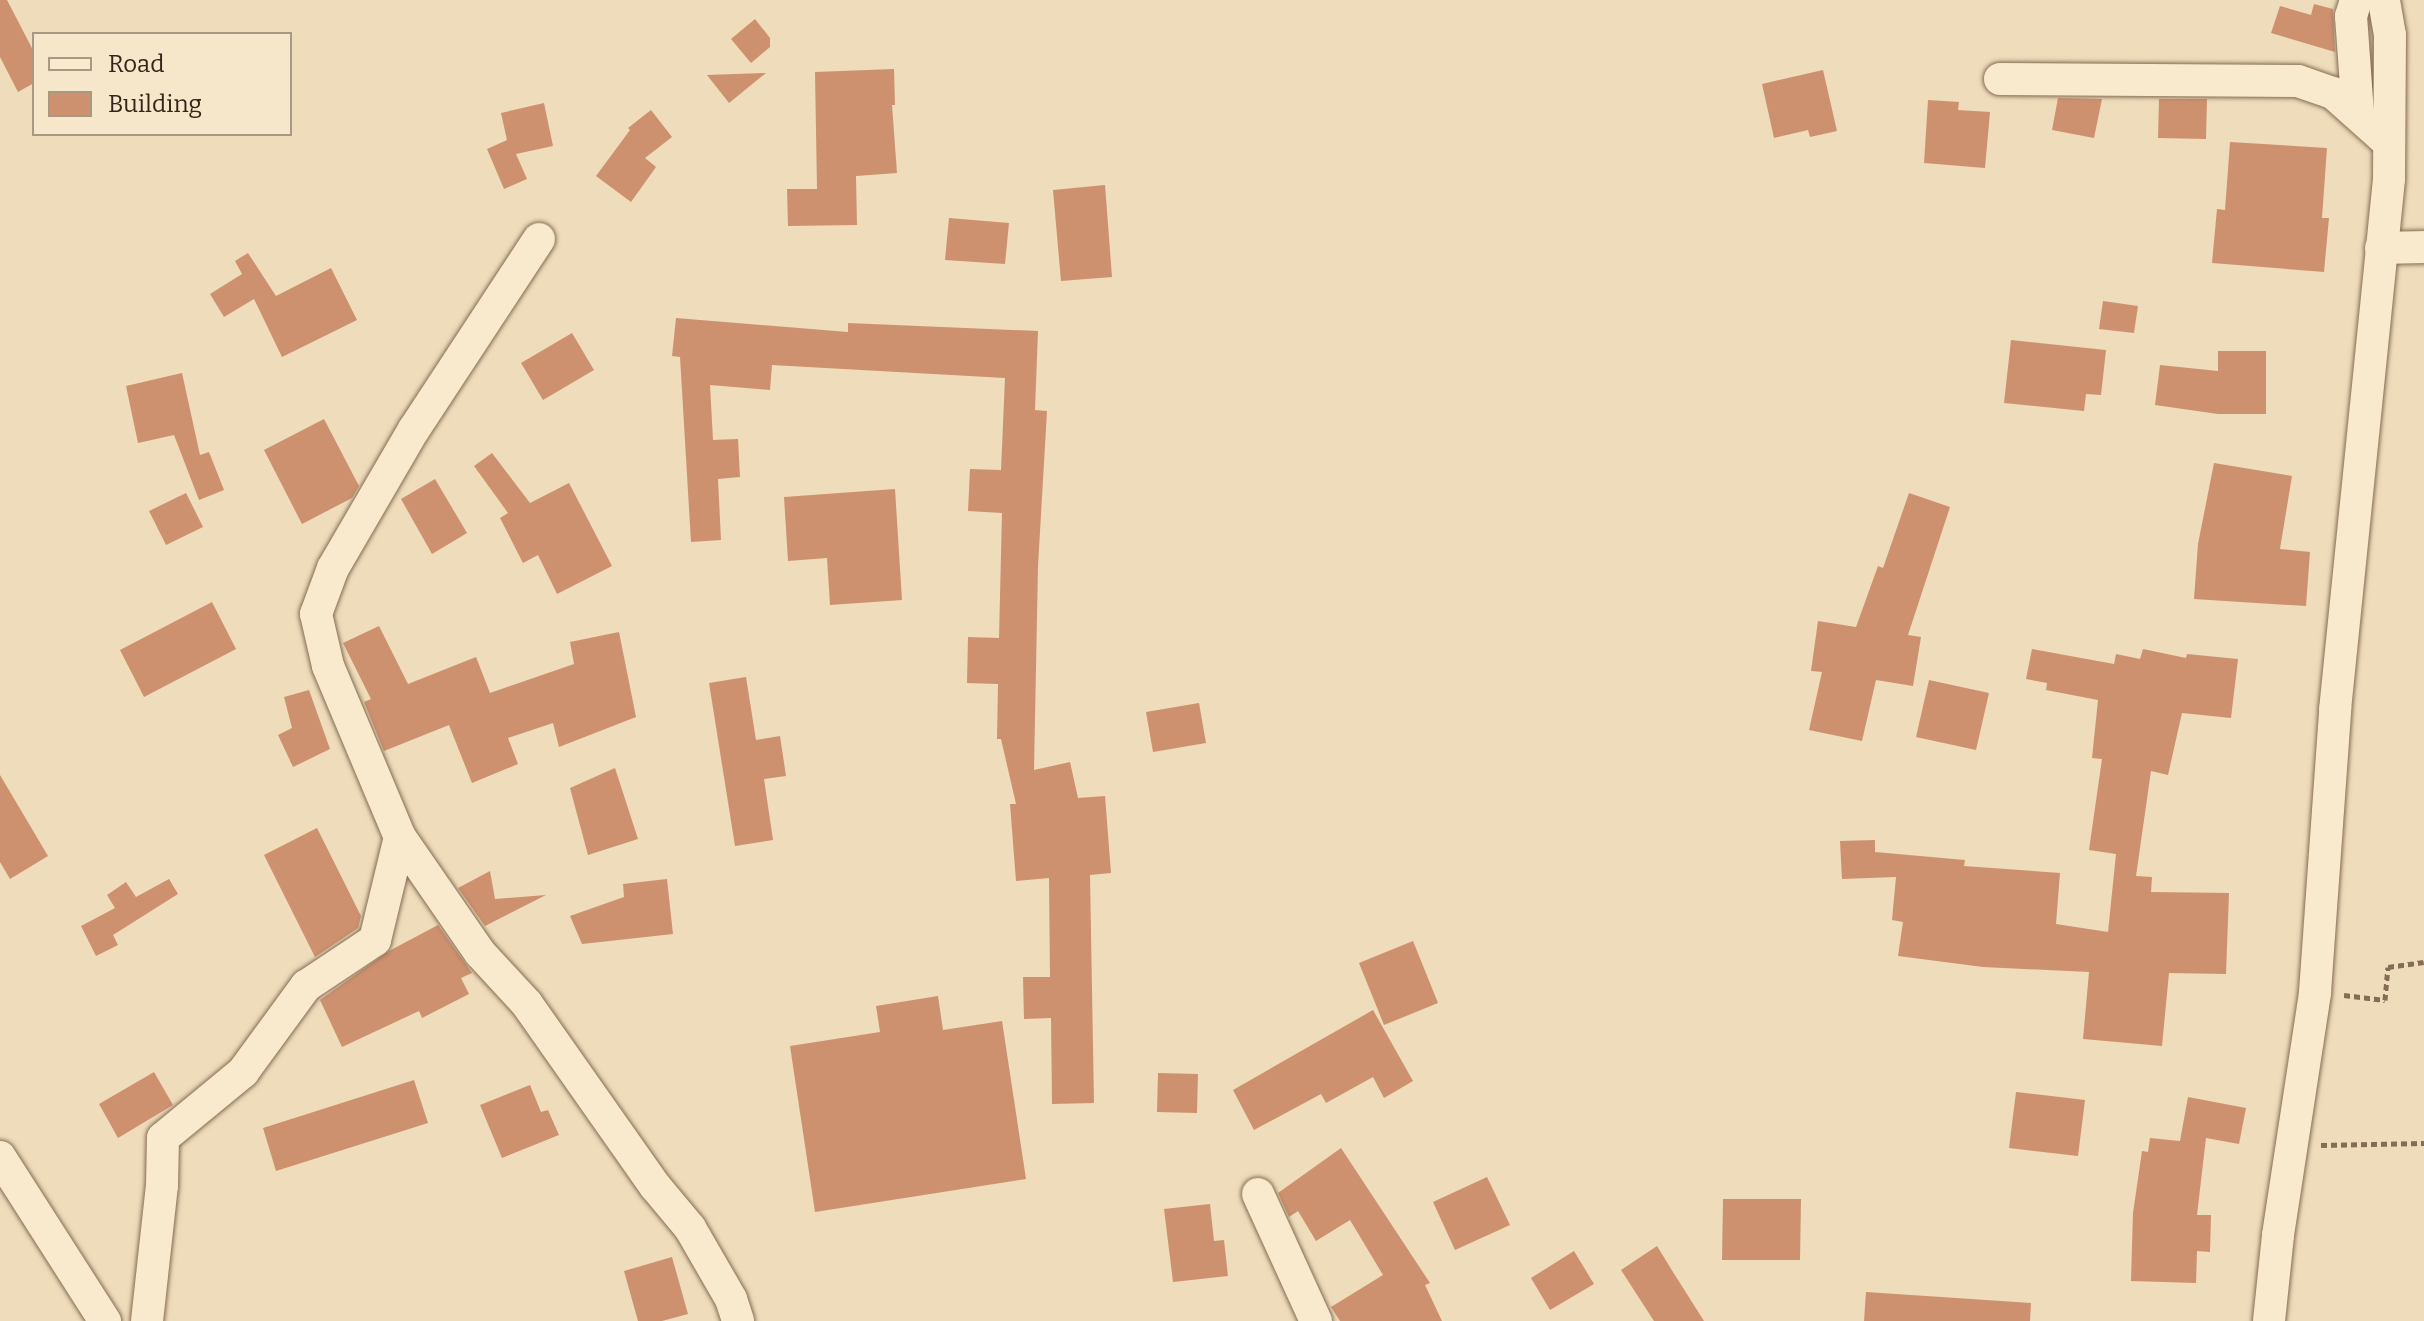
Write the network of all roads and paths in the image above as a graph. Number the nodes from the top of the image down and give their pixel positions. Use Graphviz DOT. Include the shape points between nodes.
graph roads {
  1 [pos="2356,0"];
  2 [pos="2384,0"];
  3 [pos="2000,79"];
  4 [pos="2358,113"];
  5 [pos="2389,143"];
  6 [pos="539,239"];
  7 [pos="2424,247"];
  8 [pos="2381,248"];
  9 [pos="400,837"];
  10 [pos="2424,962"];
  11 [pos="2315,992"];
  12 [pos="2424,1143"];
  13 [pos="2292,1145"];
  14 [pos="0,1157"];
  15 [pos="1258,1194"];
  16 [pos="105,1321"];
  17 [pos="147,1321"];
  18 [pos="738,1321"];
  19 [pos="1316,1321"];
  20 [pos="2269,1321"];
  1 -- 4 [label="street" via="2351,16"];
  2 -- 5 [label="street" via="2390,35"];
  3 -- 4 [label="street" via="2298,81 2333,93"];
  4 -- 5 [label="street"];
  5 -- 8 [label="street"];
  6 -- 9 [label="street" via="414,429 333,568 316,614 328,666"];
  7 -- 8 [label="street"];
  8 -- 11 [label="street" via="2335,710"];
  9 -- 17 [label="street" via="375,940 306,986 243,1072 163,1138"];
  9 -- 18 [label="street" via="480,953 527,1004 690,1228"];
  10 -- 11 [label="path" via="2388,967 2385,1000"];
  11 -- 13 [label="street"];
  12 -- 13 [label="path"];
  13 -- 20 [label="street"];
  14 -- 16 [label="street"];
  15 -- 19 [label="street"];
}
